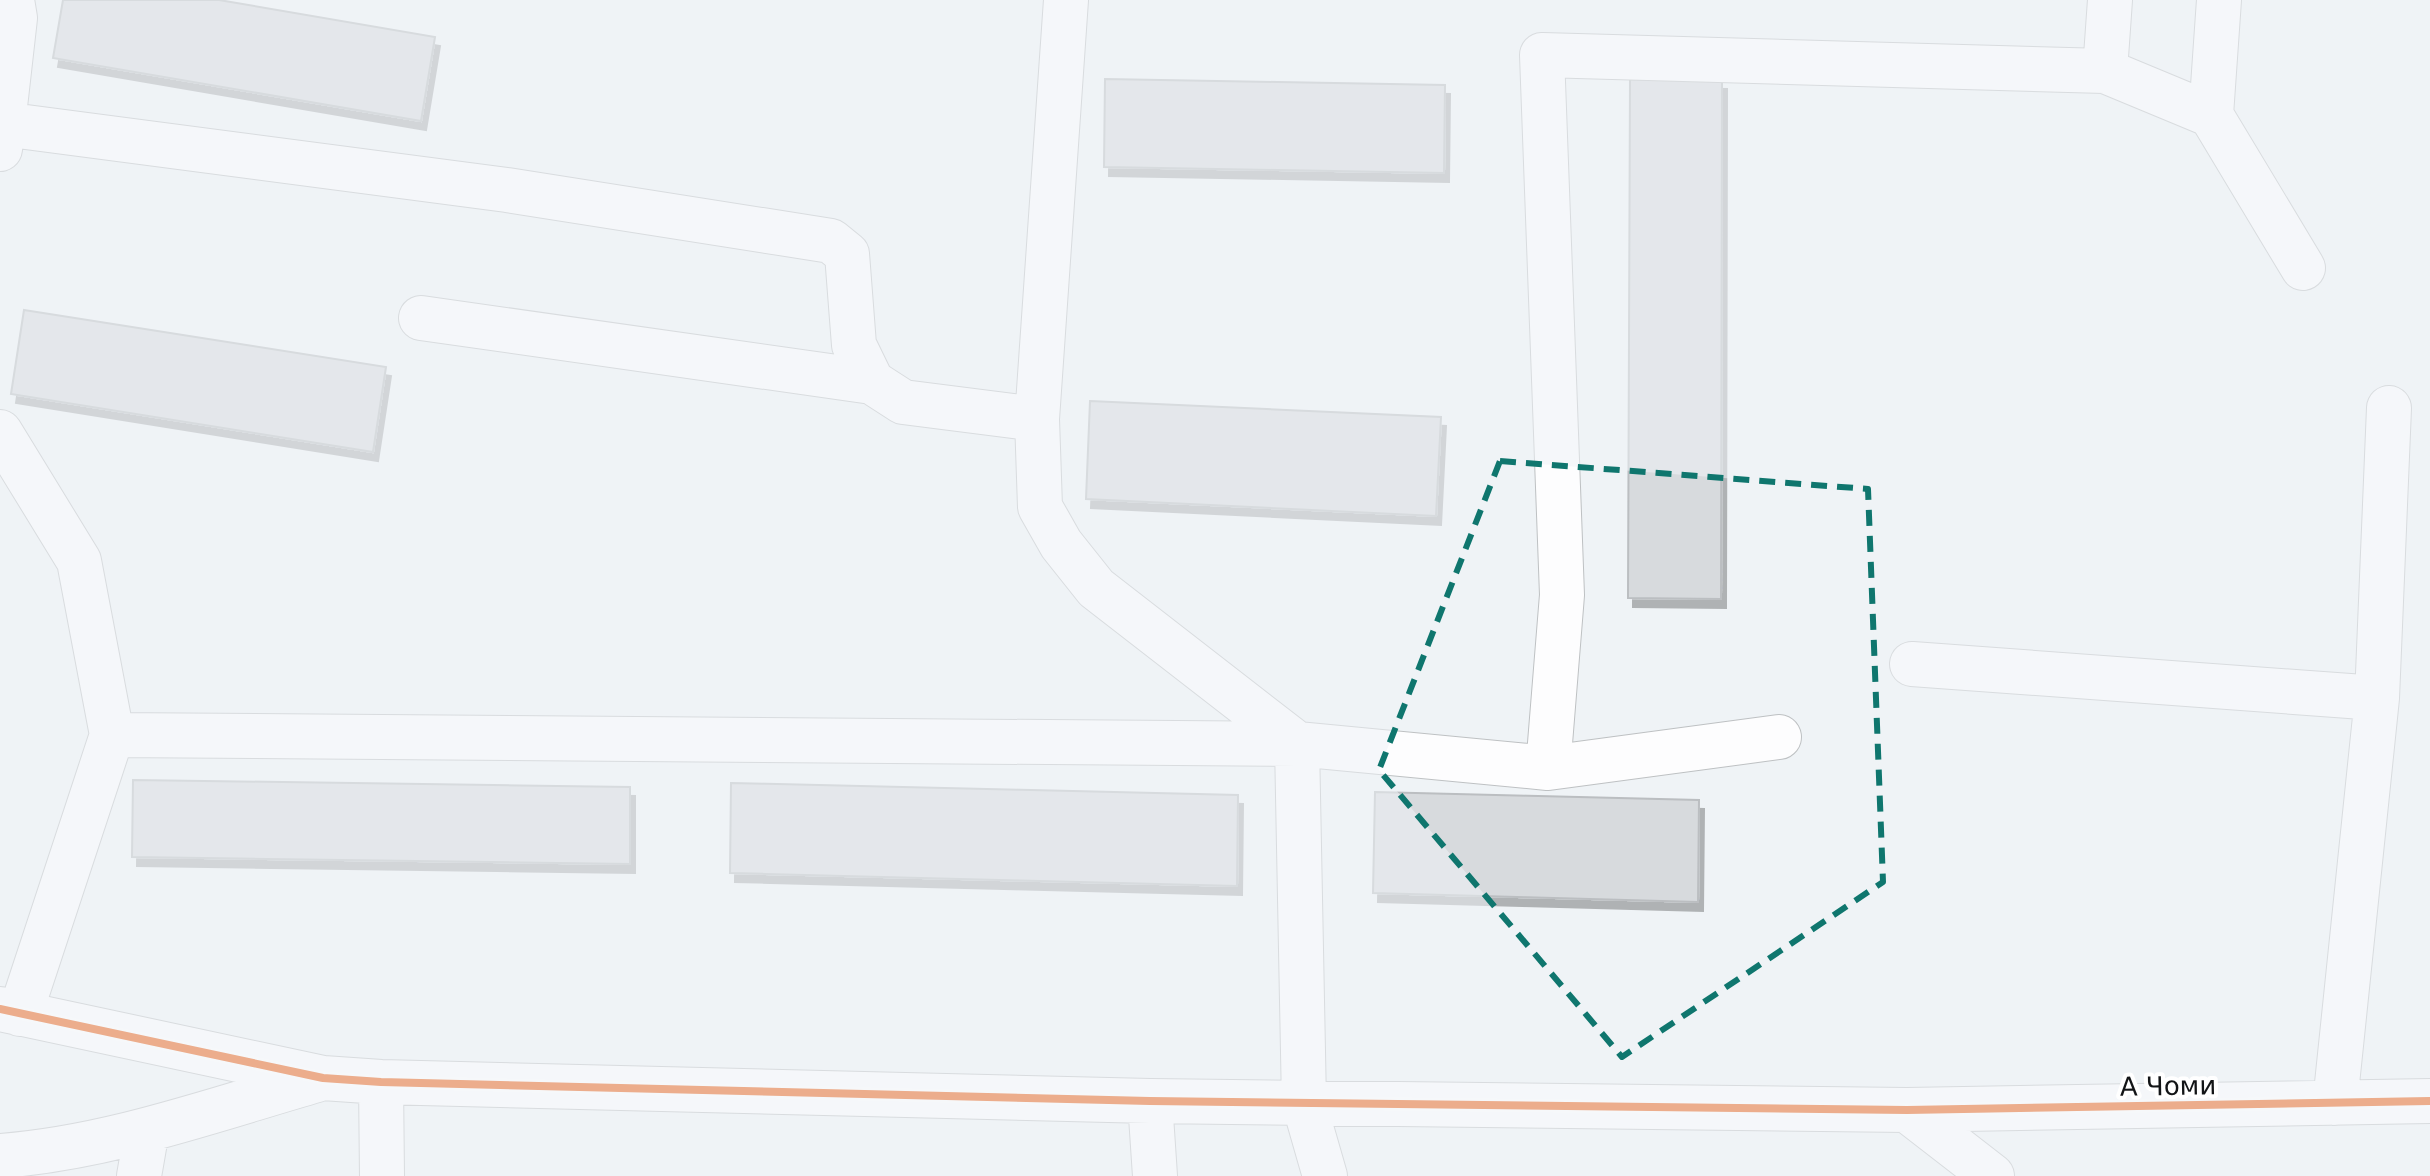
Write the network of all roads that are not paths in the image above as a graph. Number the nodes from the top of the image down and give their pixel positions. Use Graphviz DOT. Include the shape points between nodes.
graph roads {
  1 [pos="12,0"];
  2 [pos="1066,0"];
  3 [pos="2110,0"];
  4 [pos="2219,0"];
  5 [pos="2105,71"];
  6 [pos="2211,115"];
  7 [pos="2,136"];
  8 [pos="2303,268"];
  9 [pos="421,318"];
  10 [pos="872,382"];
  11 [pos="2389,408"];
  12 [pos="1037,419"];
  13 [pos="0,432"];
  14 [pos="1912,664"];
  15 [pos="2377,698"];
  16 [pos="112,735"];
  17 [pos="1779,737"];
  18 [pos="1297,744"];
  19 [pos="1548,768"];
  20 [pos="10,1011"];
  21 [pos="323,1078"];
  22 [pos="381,1082"];
  23 [pos="1150,1101"];
  24 [pos="2430,1101"];
  25 [pos="1304,1103"];
  26 [pos="2335,1103"];
  27 [pos="1907,1110"];
  28 [pos="147,1130"];
  29 [pos="0,1156"];
  30 [pos="139,1176"];
  31 [pos="382,1176"];
  32 [pos="1155,1176"];
  33 [pos="1325,1176"];
  34 [pos="1992,1176"];
  1 -- 7 [label="street" via="15,18"];
  2 -- 12 [label="street"];
  3 -- 5 [label="street"];
  4 -- 6 [label="street"];
  5 -- 6 [label="street"];
  5 -- 19 [label="street" via="1542,55 1562,595"];
  6 -- 8 [label="street"];
  7 -- 10 [label="street" via="507,190 831,241 847,254 854,345"];
  9 -- 10 [label="street"];
  10 -- 12 [label="street" via="903,402"];
  11 -- 15 [label="street"];
  12 -- 18 [label="street" via="1040,507 1096,588"];
  13 -- 16 [label="street" via="79,561"];
  14 -- 15 [label="street"];
  15 -- 26 [label="street"];
  16 -- 18 [label="street"];
  16 -- 20 [label="street"];
  17 -- 19 [label="street"];
  18 -- 19 [label="street"];
  18 -- 25 [label="street"];
  20 -- 21 [label="street"];
  21 -- 22 [label="street, А Чоми"];
  21 -- 28 [label="street"];
  22 -- 23 [label="street, А Чоми"];
  22 -- 31 [label="street"];
  23 -- 25 [label="street, А Чоми"];
  23 -- 32 [label="street"];
  24 -- 26 [label="street, А Чоми"];
  25 -- 27 [label="street, А Чоми"];
  25 -- 33 [label="street"];
  26 -- 27 [label="street, А Чоми"];
  27 -- 34 [label="street"];
  28 -- 29 [label="street"];
  28 -- 30 [label="street"];
}
